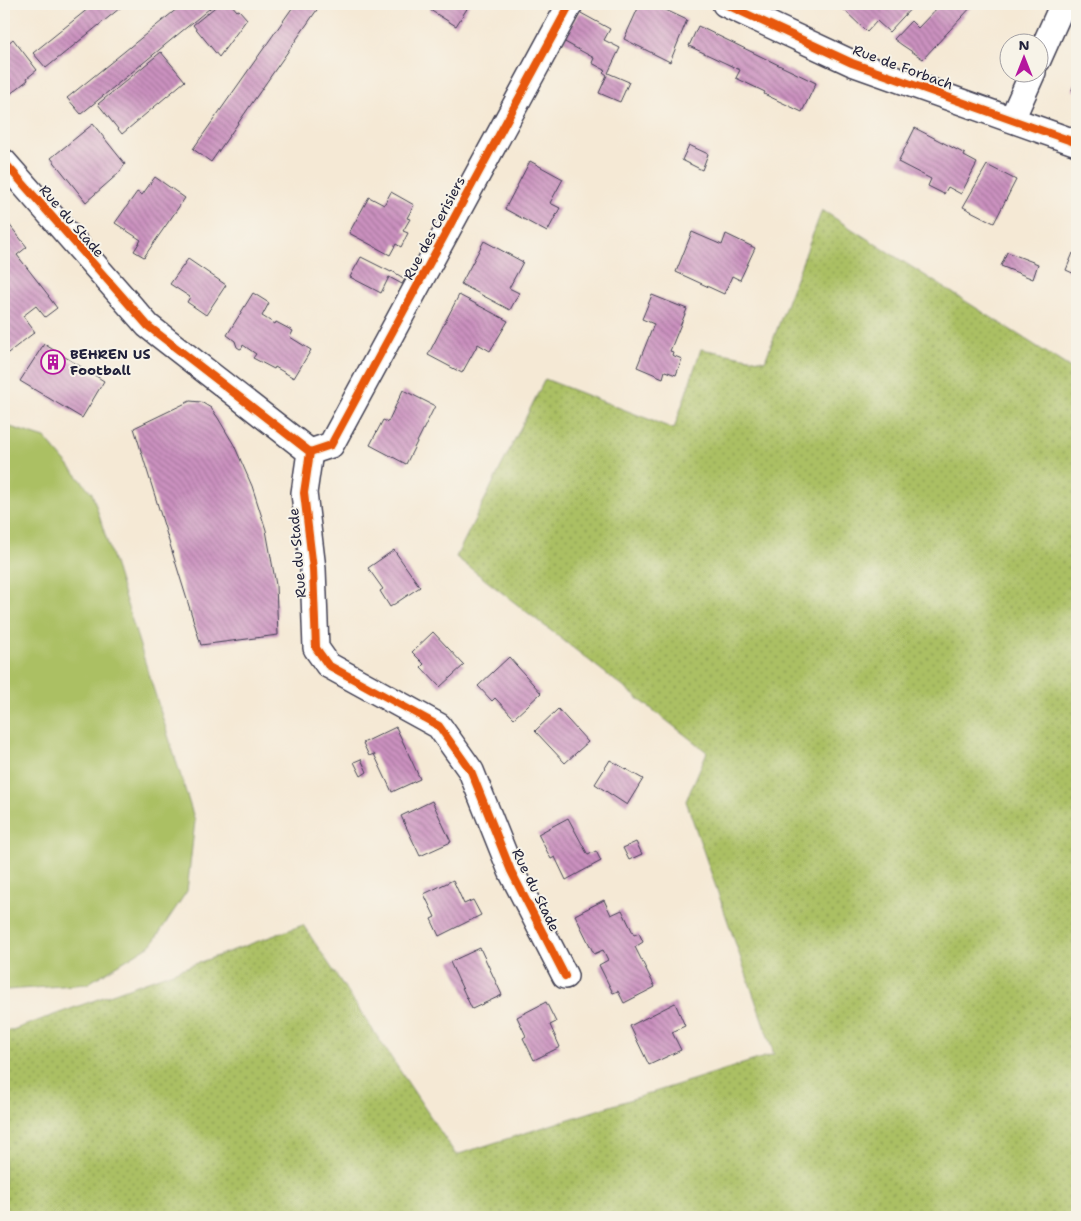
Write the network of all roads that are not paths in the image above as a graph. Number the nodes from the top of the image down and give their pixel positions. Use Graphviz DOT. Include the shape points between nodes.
graph roads {
  1 [pos="570,4"];
  2 [pos="724,4"];
  3 [pos="1063,4"];
  4 [pos="1048,38"];
  5 [pos="1029,82"];
  6 [pos="1012,119"];
  7 [pos="1077,142"];
  8 [pos="4,162"];
  9 [pos="310,452"];
  10 [pos="565,976"];
  1 -- 9 [label="street, Rue des Cerisiers" via="331,445"];
  2 -- 6 [label="street, Rue de Forbach" via="852,63"];
  3 -- 4 [label="street"];
  5 -- 6 [label="street"];
  6 -- 7 [label="street, Rue de Forbach"];
  8 -- 9 [label="street, Rue du Stade" via="148,326"];
  9 -- 10 [label="street, Rue du Stade" via="304,493 313,569 316,648 328,665 439,726 471,771 511,871"];
}
